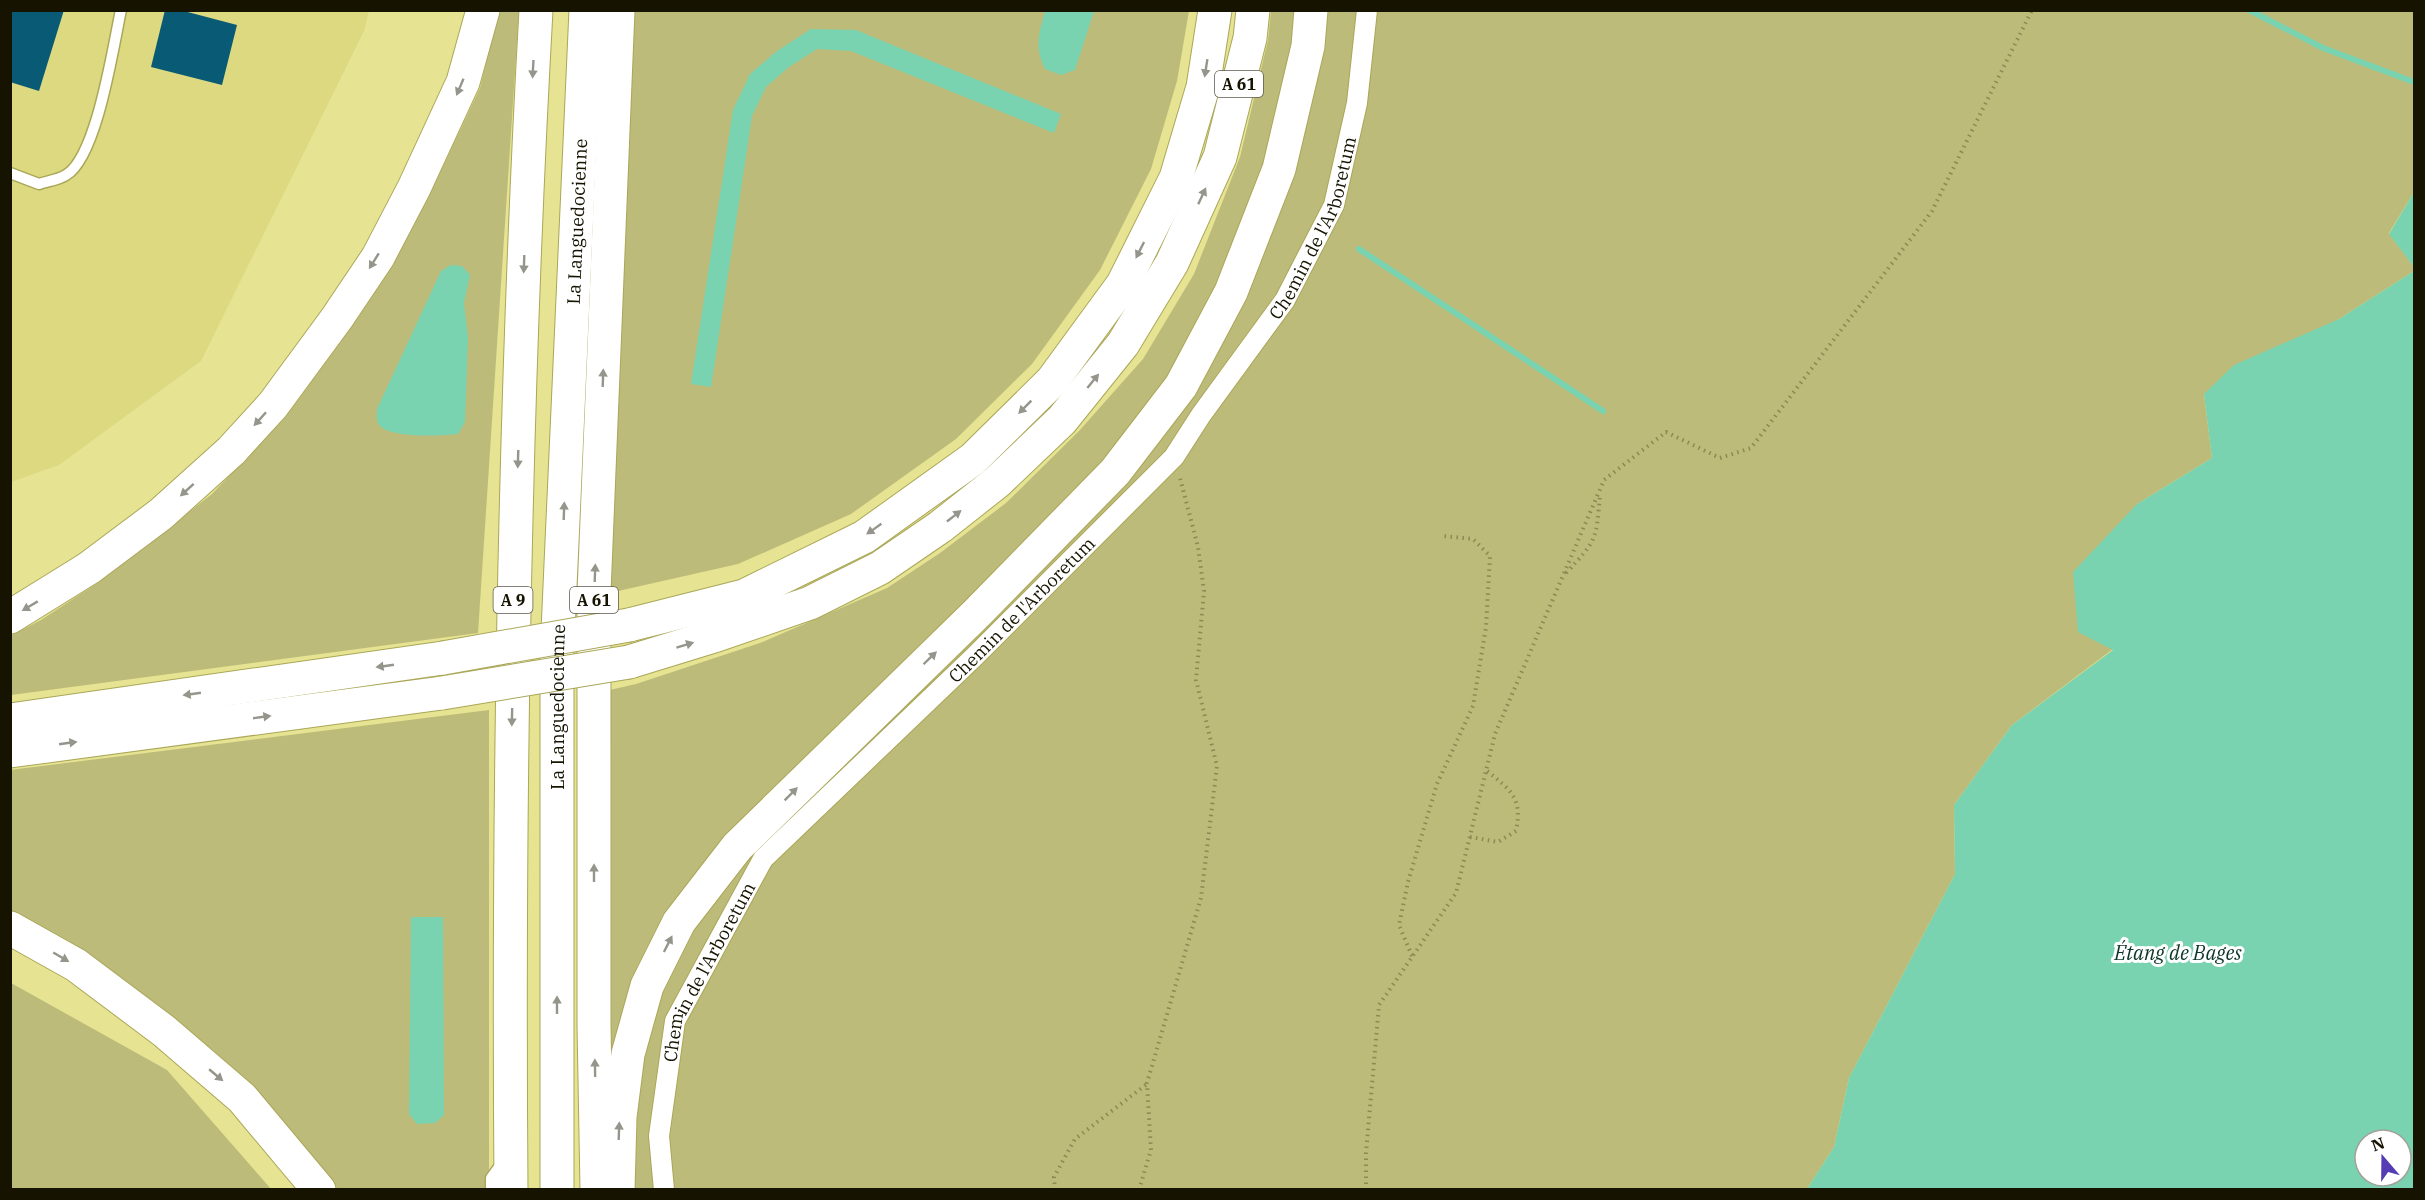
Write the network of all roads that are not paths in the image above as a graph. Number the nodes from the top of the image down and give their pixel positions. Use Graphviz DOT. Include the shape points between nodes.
graph roads {
  1 [pos="121,10"];
  2 [pos="483,10"];
  3 [pos="536,10"];
  4 [pos="586,10"];
  5 [pos="618,10"];
  6 [pos="1215,10"];
  7 [pos="1253,10"];
  8 [pos="1311,10"];
  9 [pos="1367,10"];
  10 [pos="10,173"];
  11 [pos="10,617"];
  12 [pos="10,720"];
  13 [pos="10,751"];
  14 [pos="10,928"];
  15 [pos="511,1151"];
  16 [pos="319,1190"];
  17 [pos="491,1190"];
  18 [pos="511,1190"];
  19 [pos="557,1190"];
  20 [pos="597,1190"];
  21 [pos="618,1190"];
  22 [pos="664,1190"];
  1 -- 10 [label="lane" via="94,129 83,157 67,175 39,184"];
  2 -- 11 [label="highway, one-way" via="463,82 378,256 273,405 231,451 161,514 89,568"];
  3 -- 15 [label="highway, A 9, one-way" via="514,582 509,902"];
  19 -- 4 [label="highway, La Languedocienne / A 9, one-way" via="558,653"];
  20 -- 5 [label="highway, A 61, one-way" via="594,592"];
  6 -- 12 [label="highway, A 61, one-way, bridge" via="1203,87 1176,178 1123,284 1052,381 973,459 864,537 744,596 629,625 443,658"];
  13 -- 7 [label="highway, A 61, one-way, bridge" via="442,693 629,662 810,603 879,568 997,482 1062,420 1123,344 1172,263 1220,157 1250,38"];
  21 -- 8 [label="highway, one-way" via="620,1117 628,1054 647,986 679,922 737,848 1115,472 1181,386 1231,292 1279,170 1308,46"];
  9 -- 22 [label="street, Chemin de l'Arboretum" via="1357,103 1334,205 1285,300 1174,457 958,673 763,860 675,1021 659,1136"];
  14 -- 16 [label="highway, one-way" via="76,965 164,1031 242,1098"];
  15 -- 17 [label="lane" via="491,1178"];
  15 -- 18 [label="highway, A 9"];
}
